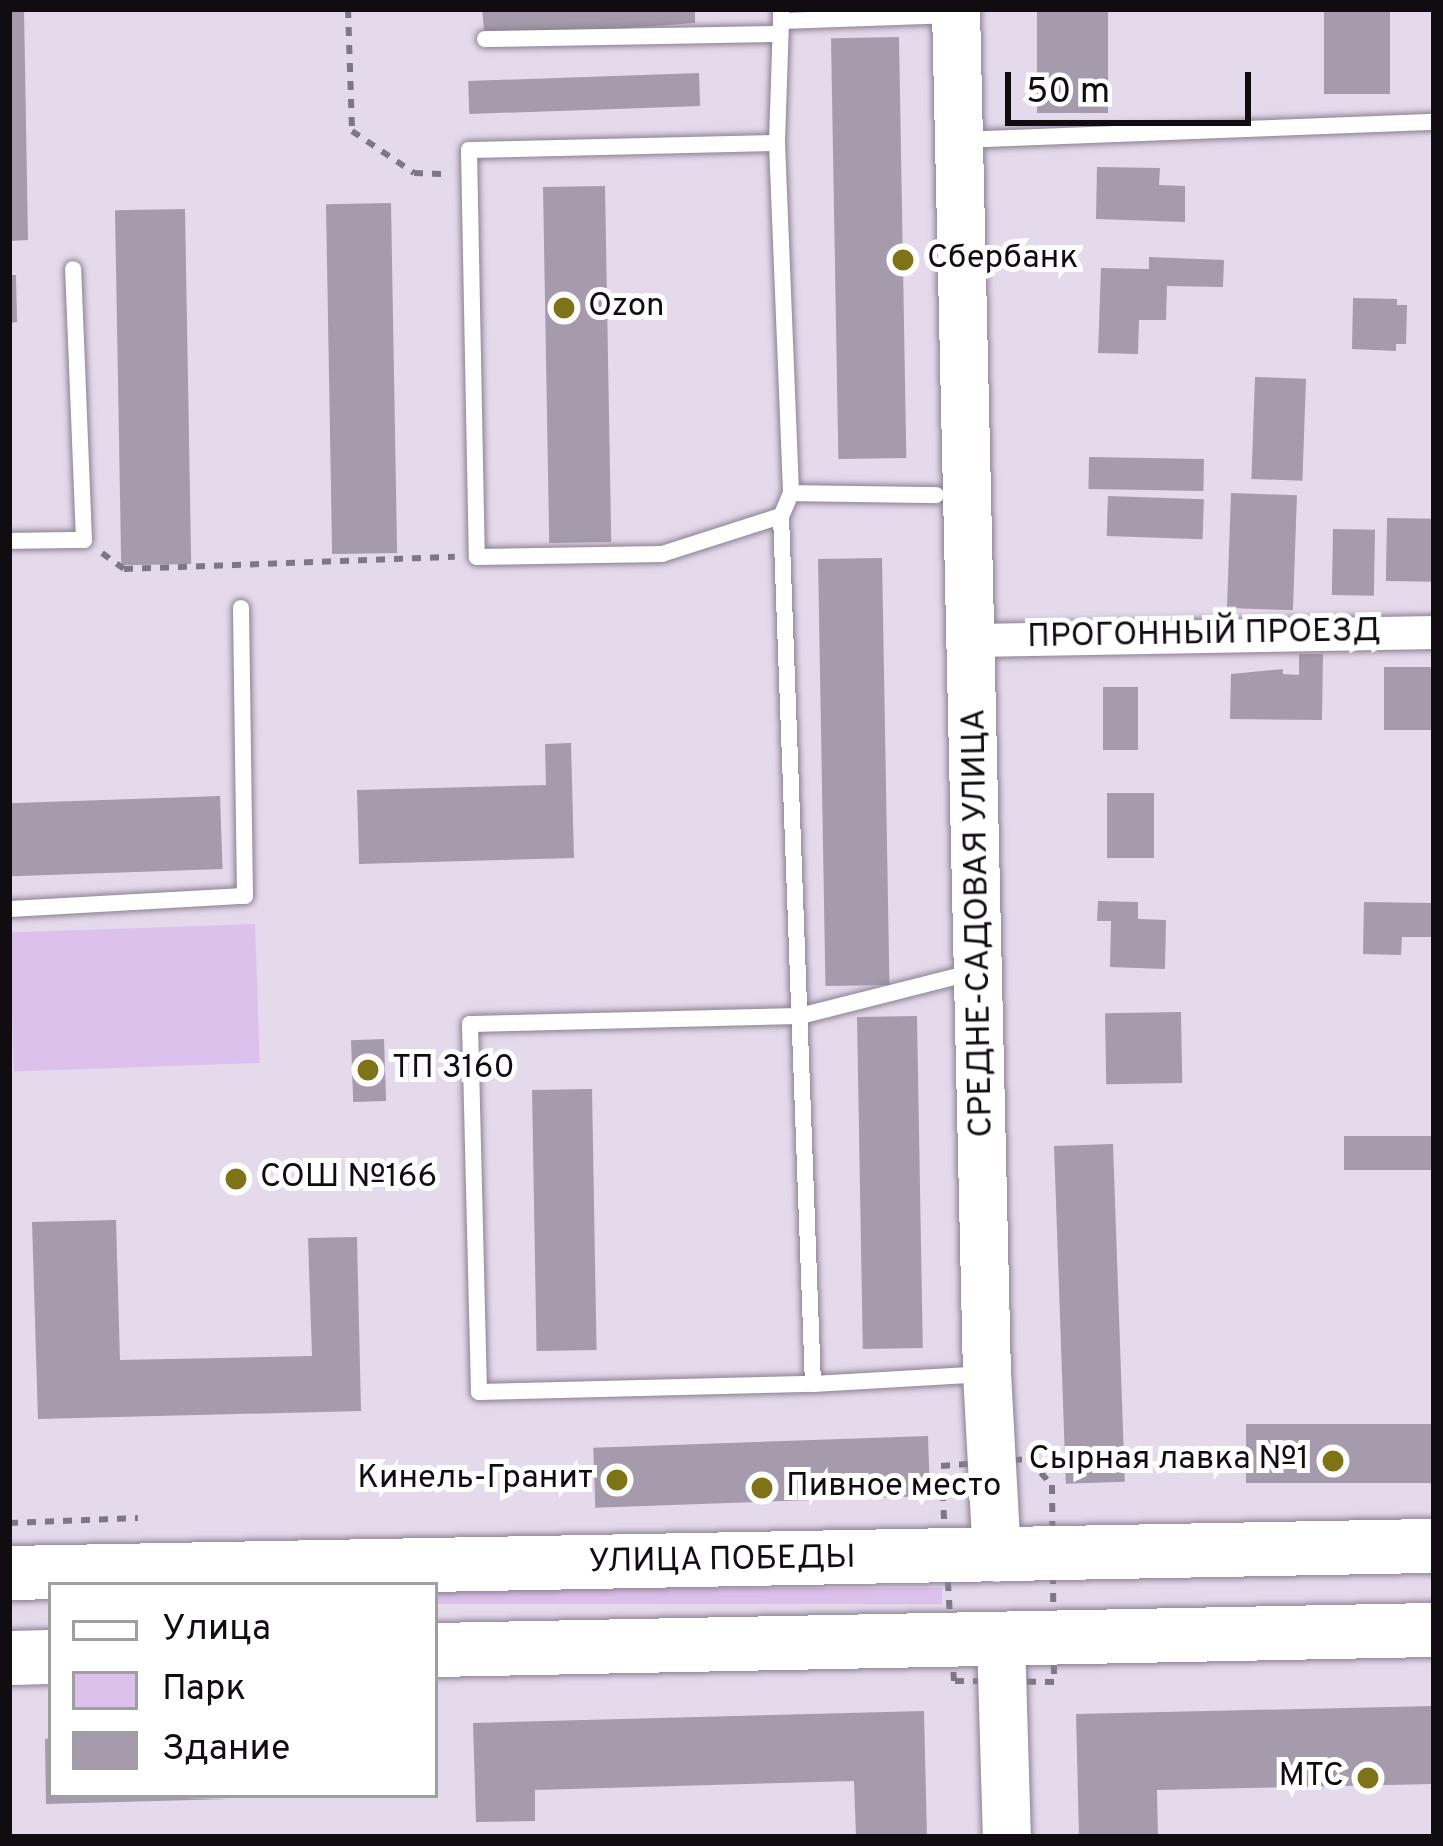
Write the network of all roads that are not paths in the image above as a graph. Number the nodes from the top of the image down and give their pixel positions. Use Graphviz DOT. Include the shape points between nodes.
graph roads {
  1 [pos="956,12"];
  2 [pos="781,21"];
  3 [pos="485,39"];
  4 [pos="1434,122"];
  5 [pos="960,140"];
  6 [pos="777,143"];
  7 [pos="73,269"];
  8 [pos="790,493"];
  9 [pos="936,495"];
  10 [pos="782,516"];
  11 [pos="9,541"];
  12 [pos="241,608"];
  13 [pos="1434,632"];
  14 [pos="975,640"];
  15 [pos="9,909"];
  16 [pos="981,970"];
  17 [pos="800,1016"];
  18 [pos="987,1373"];
  19 [pos="813,1384"];
  20 [pos="1434,1546"];
  21 [pos="997,1558"];
  22 [pos="9,1573"];
  23 [pos="1434,1630"];
  24 [pos="1000,1639"];
  25 [pos="438,1650"];
  26 [pos="48,1657"];
  27 [pos="9,1658"];
  28 [pos="1007,1837"];
  1 -- 2 [label="lane"];
  1 -- 5 [label="street, СРЕДНЕ-САДОВАЯ УЛИЦА"];
  2 -- 3 [label="lane"];
  2 -- 6 [label="lane"];
  4 -- 5 [label="lane"];
  5 -- 14 [label="street, СРЕДНЕ-САДОВАЯ УЛИЦА"];
  6 -- 8 [label="lane"];
  6 -- 10 [label="lane" via="469,149 469,174 477,556 662,554"];
  7 -- 11 [label="lane" via="84,541"];
  8 -- 9 [label="lane"];
  8 -- 10 [label="lane"];
  10 -- 17 [label="lane"];
  12 -- 15 [label="lane" via="245,896"];
  13 -- 14 [label="street, ПРОГОННЫЙ ПРОЕЗД"];
  14 -- 16 [label="street, СРЕДНЕ-САДОВАЯ УЛИЦА"];
  16 -- 17 [label="lane"];
  16 -- 18 [label="street, СРЕДНЕ-САДОВАЯ УЛИЦА"];
  17 -- 19 [label="lane"];
  17 -- 19 [label="lane" via="470,1024 479,1392"];
  18 -- 19 [label="lane"];
  18 -- 21 [label="street, СРЕДНЕ-САДОВАЯ УЛИЦА"];
  20 -- 21 [label="main road, УЛИЦА ПОБЕДЫ"];
  21 -- 22 [label="main road, УЛИЦА ПОБЕДЫ"];
  21 -- 24 [label="main road, СРЕДНЕ-САДОВАЯ УЛИЦА"];
  23 -- 24 [label="main road"];
  24 -- 25 [label="main road"];
  24 -- 28 [label="street, СРЕДНЕ-САДОВАЯ УЛИЦА"];
  26 -- 27 [label="main road"];
}
